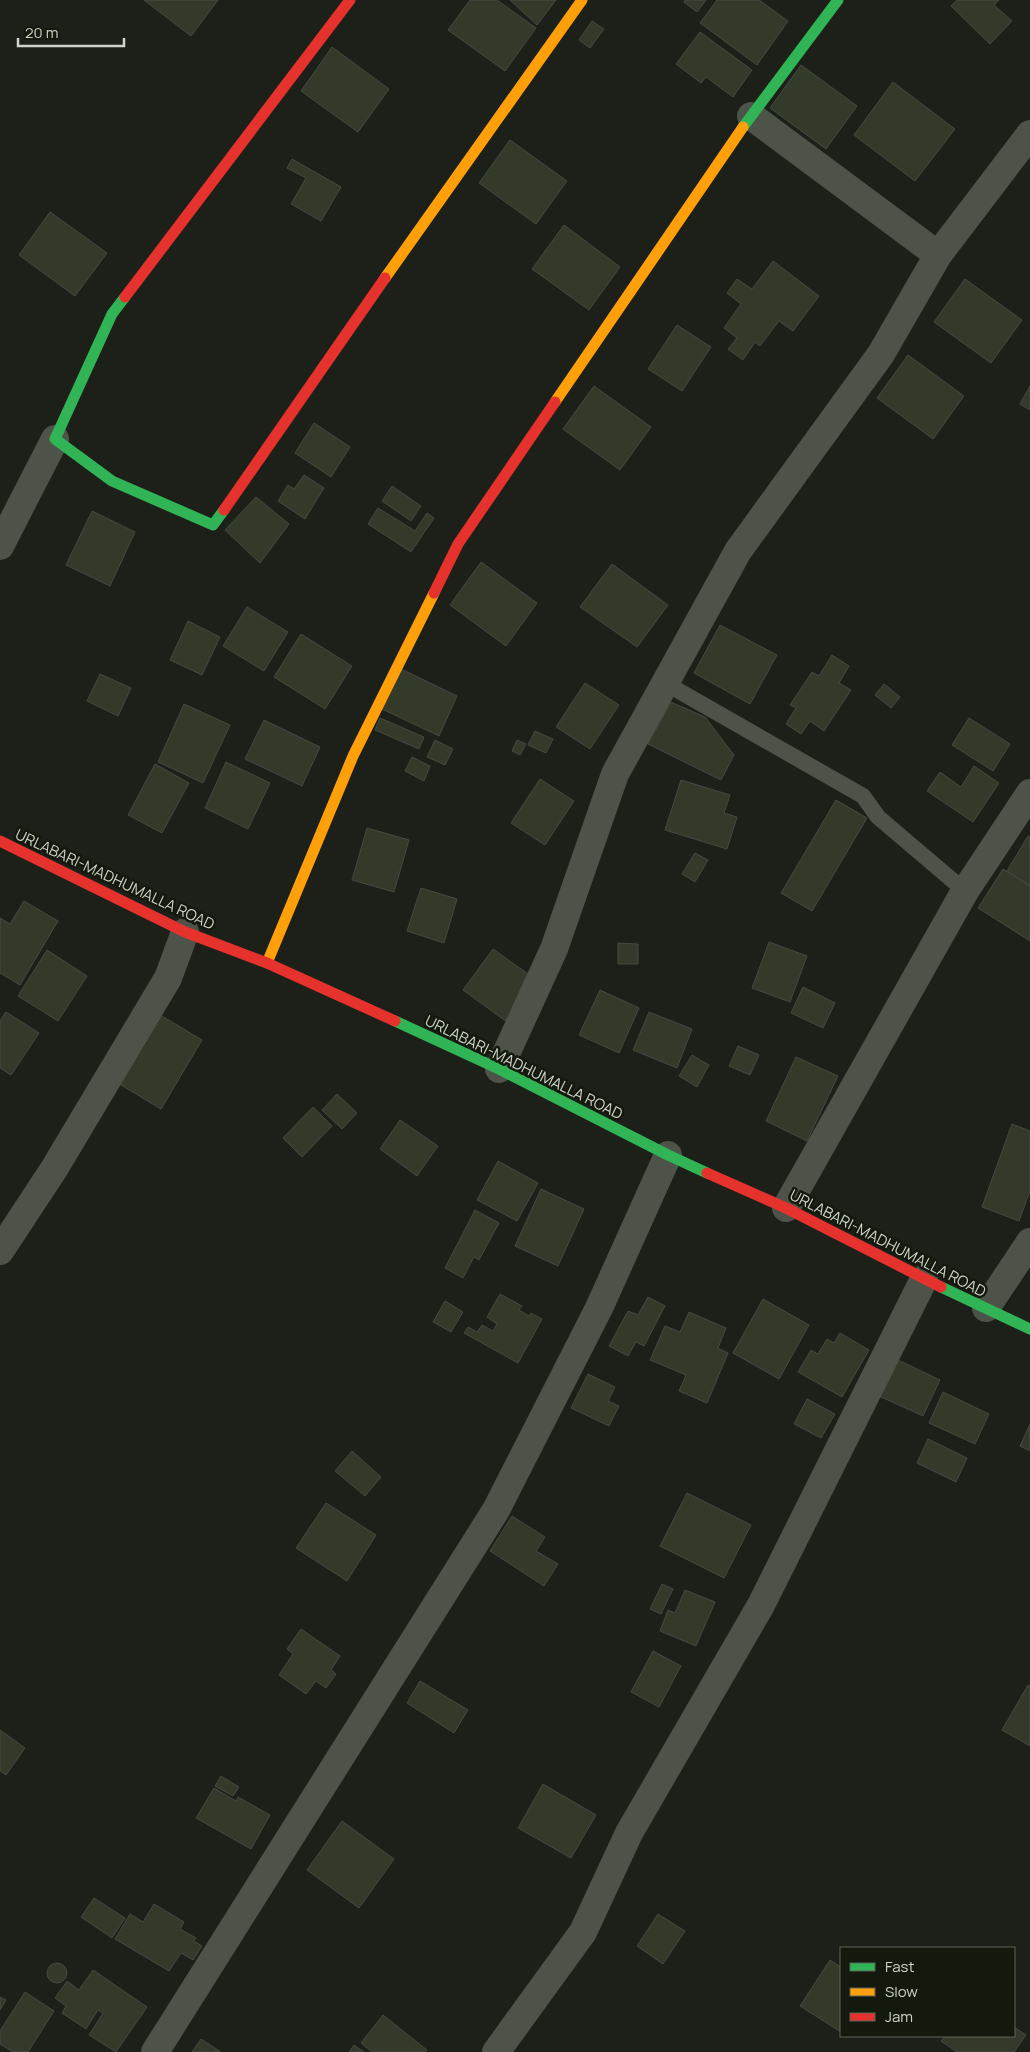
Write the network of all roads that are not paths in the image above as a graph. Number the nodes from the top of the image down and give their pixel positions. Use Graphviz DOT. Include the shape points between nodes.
graph roads {
  1 [pos="350,0"];
  2 [pos="582,0"];
  3 [pos="838,0"];
  4 [pos="751,116"];
  5 [pos="1030,134"];
  6 [pos="938,255"];
  7 [pos="55,439"];
  8 [pos="0,546"];
  9 [pos="665,683"];
  10 [pos="1030,793"];
  11 [pos="0,841"];
  12 [pos="965,891"];
  13 [pos="185,932"];
  14 [pos="267,963"];
  15 [pos="499,1069"];
  16 [pos="668,1155"];
  17 [pos="786,1208"];
  18 [pos="1030,1242"];
  19 [pos="0,1251"];
  20 [pos="924,1279"];
  21 [pos="986,1308"];
  22 [pos="1030,1329"];
  23 [pos="155,2052"];
  24 [pos="496,2052"];
  1 -- 7 [label="street" via="112,314"];
  2 -- 7 [label="street" via="213,525 112,481"];
  3 -- 4 [label="street"];
  4 -- 6 [label="street"];
  4 -- 14 [label="street" via="458,544 353,756"];
  5 -- 6 [label="street"];
  6 -- 9 [label="street" via="881,354 738,551"];
  7 -- 8 [label="street"];
  9 -- 12 [label="lane" via="863,796 878,817"];
  9 -- 15 [label="street" via="615,774 554,948"];
  10 -- 12 [label="street"];
  11 -- 13 [label="street, URLABARI-MADHUMALLA ROAD"];
  12 -- 17 [label="street"];
  13 -- 14 [label="street, URLABARI-MADHUMALLA ROAD"];
  13 -- 19 [label="street" via="168,978 54,1169"];
  14 -- 15 [label="street, URLABARI-MADHUMALLA ROAD"];
  15 -- 16 [label="street, URLABARI-MADHUMALLA ROAD"];
  16 -- 17 [label="street, URLABARI-MADHUMALLA ROAD"];
  16 -- 23 [label="street" via="600,1308 496,1510"];
  17 -- 20 [label="street, URLABARI-MADHUMALLA ROAD"];
  18 -- 21 [label="street"];
  20 -- 21 [label="street, URLABARI-MADHUMALLA ROAD"];
  20 -- 24 [label="street" via="761,1605 629,1833 583,1932"];
  21 -- 22 [label="street, URLABARI-MADHUMALLA ROAD"];
}
